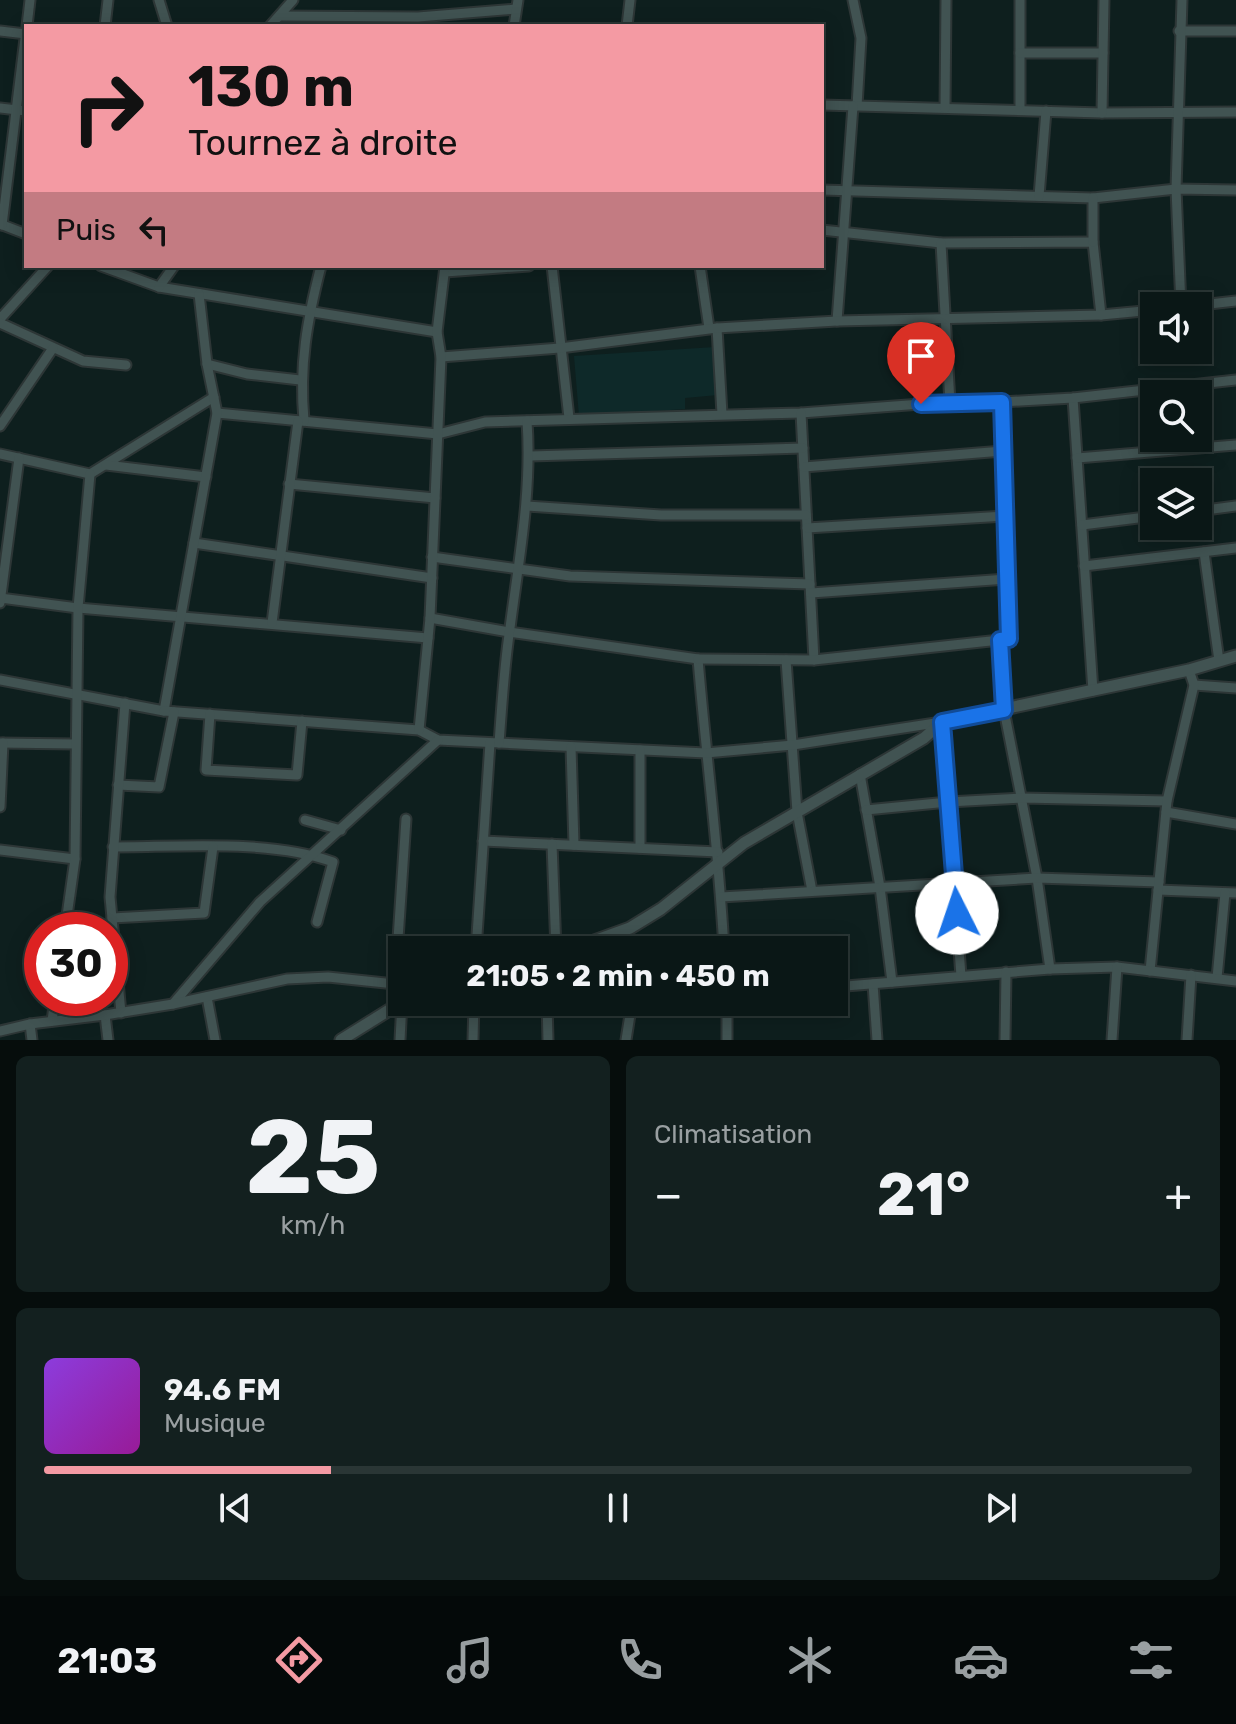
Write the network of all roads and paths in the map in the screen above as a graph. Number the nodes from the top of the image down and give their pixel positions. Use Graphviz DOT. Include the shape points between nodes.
graph roads {
  1 [pos="30,0"];
  2 [pos="108,0"];
  3 [pos="159,0"];
  4 [pos="293,0"];
  5 [pos="630,0"];
  6 [pos="853,0"];
  7 [pos="946,0"];
  8 [pos="1020,0"];
  9 [pos="1104,0"];
  10 [pos="1182,0"];
  11 [pos="517,4"];
  12 [pos="280,16"];
  13 [pos="418,21"];
  14 [pos="27,24"];
  15 [pos="105,24"];
  16 [pos="166,24"];
  17 [pos="272,24"];
  18 [pos="514,24"];
  19 [pos="627,24"];
  20 [pos="24,30"];
  21 [pos="0,31"];
  22 [pos="1179,31"];
  23 [pos="1236,31"];
  24 [pos="1020,53"];
  25 [pos="1103,53"];
  26 [pos="24,62"];
  27 [pos="824,105"];
  28 [pos="855,106"];
  29 [pos="0,108"];
  30 [pos="945,108"];
  31 [pos="21,110"];
  32 [pos="1020,110"];
  33 [pos="1046,111"];
  34 [pos="1176,112"];
  35 [pos="1236,112"];
  36 [pos="1102,113"];
  37 [pos="4,182"];
  38 [pos="847,189"];
  39 [pos="1176,189"];
  40 [pos="824,190"];
  41 [pos="1236,190"];
  42 [pos="1039,196"];
  43 [pos="1093,198"];
  44 [pos="1,224"];
  45 [pos="824,230"];
  46 [pos="844,231"];
  47 [pos="24,233"];
  48 [pos="1093,242"];
  49 [pos="941,243"];
  50 [pos="46,268"];
  51 [pos="107,268"];
  52 [pos="173,268"];
  53 [pos="320,268"];
  54 [pos="473,268"];
  55 [pos="552,268"];
  56 [pos="700,268"];
  57 [pos="445,269"];
  58 [pos="159,287"];
  59 [pos="1180,292"];
  60 [pos="199,294"];
  61 [pos="1236,301"];
  62 [pos="1212,304"];
  63 [pos="309,311"];
  64 [pos="1140,311"];
  65 [pos="1101,315"];
  66 [pos="945,319"];
  67 [pos="0,321"];
  68 [pos="837,321"];
  69 [pos="713,328"];
  70 [pos="437,332"];
  71 [pos="53,348"];
  72 [pos="560,348"];
  73 [pos="441,357"];
  74 [pos="207,364"];
  75 [pos="126,365"];
  76 [pos="300,380"];
  77 [pos="1236,380"];
  78 [pos="214,397"];
  79 [pos="1073,398"];
  80 [pos="1002,402"];
  81 [pos="950,403"];
  82 [pos="217,413"];
  83 [pos="801,413"];
  84 [pos="722,414"];
  85 [pos="569,418"];
  86 [pos="301,421"];
  87 [pos="527,421"];
  88 [pos="0,426"];
  89 [pos="438,434"];
  90 [pos="1236,445"];
  91 [pos="803,448"];
  92 [pos="1003,451"];
  93 [pos="0,454"];
  94 [pos="530,456"];
  95 [pos="19,458"];
  96 [pos="1077,458"];
  97 [pos="105,465"];
  98 [pos="804,467"];
  99 [pos="90,474"];
  100 [pos="206,477"];
  101 [pos="289,484"];
  102 [pos="435,498"];
  103 [pos="527,506"];
  104 [pos="1236,506"];
  105 [pos="1212,509"];
  106 [pos="806,515"];
  107 [pos="1005,516"];
  108 [pos="1140,518"];
  109 [pos="1082,525"];
  110 [pos="807,528"];
  111 [pos="194,543"];
  112 [pos="1236,548"];
  113 [pos="1204,552"];
  114 [pos="280,557"];
  115 [pos="432,557"];
  116 [pos="1084,566"];
  117 [pos="518,569"];
  118 [pos="432,578"];
  119 [pos="1007,579"];
  120 [pos="810,588"];
  121 [pos="0,600"];
  122 [pos="78,608"];
  123 [pos="181,615"];
  124 [pos="430,618"];
  125 [pos="272,623"];
  126 [pos="509,632"];
  127 [pos="428,638"];
  128 [pos="1000,640"];
  129 [pos="1236,656"];
  130 [pos="698,659"];
  131 [pos="786,660"];
  132 [pos="814,660"];
  133 [pos="1219,661"];
  134 [pos="1189,670"];
  135 [pos="0,680"];
  136 [pos="1194,685"];
  137 [pos="1236,688"];
  138 [pos="1093,691"];
  139 [pos="76,694"];
  140 [pos="125,703"];
  141 [pos="1004,710"];
  142 [pos="169,711"];
  143 [pos="210,714"];
  144 [pos="302,721"];
  145 [pos="942,722"];
  146 [pos="419,730"];
  147 [pos="438,740"];
  148 [pos="1,743"];
  149 [pos="494,743"];
  150 [pos="75,744"];
  151 [pos="793,745"];
  152 [pos="571,747"];
  153 [pos="640,750"];
  154 [pos="706,753"];
  155 [pos="860,774"];
  156 [pos="118,785"];
  157 [pos="1022,798"];
  158 [pos="948,802"];
  159 [pos="1166,806"];
  160 [pos="0,807"];
  161 [pos="866,810"];
  162 [pos="797,812"];
  163 [pos="406,819"];
  164 [pos="305,820"];
  165 [pos="1236,824"];
  166 [pos="341,830"];
  167 [pos="483,841"];
  168 [pos="552,844"];
  169 [pos="574,845"];
  170 [pos="113,847"];
  171 [pos="213,847"];
  172 [pos="640,848"];
  173 [pos="0,850"];
  174 [pos="315,855"];
  175 [pos="718,857"];
  176 [pos="75,859"];
  177 [pos="1037,878"];
  178 [pos="954,882"];
  179 [pos="1158,886"];
  180 [pos="880,887"];
  181 [pos="812,891"];
  182 [pos="1225,893"];
  183 [pos="1236,893"];
  184 [pos="721,897"];
  185 [pos="68,912"];
  186 [pos="111,912"];
  187 [pos="128,917"];
  188 [pos="317,922"];
  189 [pos="398,936"];
  190 [pos="477,936"];
  191 [pos="555,936"];
  192 [pos="608,936"];
  193 [pos="723,936"];
  194 [pos="1117,967"];
  195 [pos="1050,969"];
  196 [pos="1150,971"];
  197 [pos="1006,972"];
  198 [pos="1191,975"];
  199 [pos="961,976"];
  200 [pos="1217,978"];
  201 [pos="1236,981"];
  202 [pos="892,982"];
  203 [pos="388,983"];
  204 [pos="873,984"];
  205 [pos="848,986"];
  206 [pos="207,997"];
  207 [pos="173,1004"];
  208 [pos="388,1011"];
  209 [pos="128,1012"];
  210 [pos="53,1016"];
  211 [pos="96,1016"];
  212 [pos="105,1016"];
  213 [pos="401,1016"];
  214 [pos="474,1016"];
  215 [pos="547,1016"];
  216 [pos="630,1016"];
  217 [pos="727,1016"];
  218 [pos="52,1021"];
  219 [pos="30,1024"];
  220 [pos="0,1031"];
  221 [pos="32,1040"];
  222 [pos="108,1040"];
  223 [pos="215,1040"];
  224 [pos="341,1040"];
  225 [pos="400,1040"];
  226 [pos="473,1040"];
  227 [pos="548,1040"];
  228 [pos="626,1040"];
  229 [pos="727,1040"];
  230 [pos="877,1040"];
  231 [pos="1005,1040"];
  232 [pos="1112,1040"];
  233 [pos="1187,1040"];
  1 -- 14 [label="street"];
  2 -- 15 [label="street"];
  3 -- 16 [label="street"];
  4 -- 12 [label="street"];
  5 -- 19 [label="street"];
  6 -- 28 [label="street" via="861,38"];
  7 -- 30 [label="street"];
  8 -- 24 [label="street"];
  9 -- 25 [label="street"];
  10 -- 22 [label="street"];
  11 -- 13 [label="street"];
  11 -- 18 [label="street"];
  12 -- 13 [label="street"];
  12 -- 17 [label="street"];
  20 -- 21 [label="street"];
  22 -- 23 [label="street"];
  22 -- 34 [label="street"];
  24 -- 25 [label="street"];
  24 -- 32 [label="street"];
  25 -- 36 [label="street"];
  26 -- 31 [label="street"];
  27 -- 28 [label="street"];
  28 -- 30 [label="street"];
  28 -- 38 [label="street"];
  29 -- 31 [label="street"];
  30 -- 32 [label="street"];
  31 -- 37 [label="street"];
  32 -- 33 [label="street"];
  33 -- 36 [label="street"];
  33 -- 42 [label="street"];
  34 -- 35 [label="street"];
  34 -- 36 [label="street"];
  34 -- 39 [label="street"];
  37 -- 44 [label="street"];
  38 -- 40 [label="street"];
  38 -- 42 [label="street"];
  38 -- 46 [label="street"];
  39 -- 41 [label="street"];
  39 -- 43 [label="street"];
  39 -- 59 [label="street"];
  42 -- 43 [label="street"];
  43 -- 48 [label="street"];
  44 -- 47 [label="street"];
  45 -- 46 [label="street"];
  46 -- 49 [label="street"];
  46 -- 68 [label="street"];
  48 -- 49 [label="street"];
  48 -- 65 [label="street"];
  49 -- 66 [label="street"];
  50 -- 67 [label="street"];
  51 -- 58 [label="street"];
  52 -- 58 [label="street"];
  53 -- 63 [label="street"];
  54 -- 57 [label="street"];
  55 -- 72 [label="street"];
  56 -- 69 [label="street"];
  57 -- 70 [label="street"];
  58 -- 60 [label="street"];
  60 -- 63 [label="street"];
  60 -- 74 [label="street"];
  61 -- 62 [label="street"];
  63 -- 70 [label="street"];
  63 -- 76 [label="street"];
  64 -- 65 [label="street"];
  65 -- 66 [label="street"];
  66 -- 68 [label="street"];
  66 -- 81 [label="street"];
  67 -- 71 [label="street"];
  68 -- 69 [label="street"];
  69 -- 72 [label="street"];
  69 -- 84 [label="street"];
  70 -- 73 [label="street"];
  71 -- 75 [label="street" via="83,361"];
  71 -- 88 [label="street"];
  72 -- 73 [label="street"];
  72 -- 85 [label="street"];
  73 -- 89 [label="street"];
  74 -- 76 [label="street"];
  74 -- 78 [label="street"];
  76 -- 86 [label="street"];
  77 -- 79 [label="street"];
  78 -- 82 [label="street"];
  78 -- 97 [label="street"];
  79 -- 80 [label="street"];
  79 -- 96 [label="street"];
  80 -- 81 [label="street"];
  80 -- 92 [label="street"];
  81 -- 83 [label="street"];
  82 -- 86 [label="street"];
  82 -- 100 [label="street"];
  83 -- 84 [label="street"];
  83 -- 91 [label="street"];
  84 -- 85 [label="street"];
  85 -- 87 [label="street"];
  86 -- 89 [label="street"];
  86 -- 101 [label="street"];
  87 -- 89 [label="street" via="485,422"];
  87 -- 94 [label="street"];
  89 -- 102 [label="street"];
  90 -- 96 [label="street"];
  91 -- 94 [label="street"];
  91 -- 98 [label="street"];
  92 -- 98 [label="street"];
  92 -- 107 [label="street"];
  93 -- 95 [label="street"];
  94 -- 103 [label="street"];
  95 -- 99 [label="street"];
  95 -- 121 [label="street"];
  96 -- 109 [label="street"];
  97 -- 99 [label="street"];
  97 -- 100 [label="street"];
  98 -- 106 [label="street"];
  99 -- 122 [label="street"];
  100 -- 111 [label="street"];
  101 -- 102 [label="street"];
  101 -- 114 [label="street"];
  102 -- 115 [label="street"];
  103 -- 106 [label="street" via="661,515"];
  103 -- 117 [label="street"];
  104 -- 105 [label="street"];
  106 -- 110 [label="street"];
  107 -- 110 [label="street"];
  107 -- 119 [label="street"];
  108 -- 109 [label="street"];
  109 -- 116 [label="street"];
  110 -- 120 [label="street"];
  111 -- 114 [label="street"];
  111 -- 123 [label="street"];
  112 -- 113 [label="street"];
  113 -- 116 [label="street"];
  113 -- 133 [label="street"];
  114 -- 118 [label="street"];
  114 -- 125 [label="street"];
  115 -- 117 [label="street"];
  115 -- 118 [label="street"];
  116 -- 138 [label="street"];
  117 -- 120 [label="street"];
  117 -- 126 [label="street"];
  118 -- 124 [label="street"];
  119 -- 120 [label="street"];
  119 -- 128 [label="street" via="1009,639"];
  120 -- 132 [label="street"];
  121 -- 122 [label="street"];
  122 -- 123 [label="street"];
  122 -- 139 [label="street"];
  123 -- 125 [label="street"];
  123 -- 142 [label="street"];
  124 -- 126 [label="street"];
  124 -- 127 [label="street"];
  125 -- 127 [label="street"];
  126 -- 130 [label="street"];
  126 -- 149 [label="street"];
  127 -- 146 [label="street"];
  128 -- 132 [label="street"];
  128 -- 141 [label="street"];
  129 -- 133 [label="street"];
  130 -- 131 [label="street"];
  130 -- 154 [label="street"];
  131 -- 132 [label="street"];
  131 -- 151 [label="street"];
  133 -- 134 [label="street"];
  134 -- 136 [label="street"];
  134 -- 138 [label="street"];
  135 -- 139 [label="street"];
  136 -- 137 [label="street"];
  136 -- 159 [label="street"];
  138 -- 141 [label="street"];
  139 -- 140 [label="street"];
  139 -- 150 [label="street"];
  140 -- 142 [label="street"];
  140 -- 156 [label="street"];
  141 -- 145 [label="street"];
  141 -- 157 [label="street"];
  142 -- 143 [label="street"];
  142 -- 156 [label="street" via="159,787"];
  143 -- 144 [label="street"];
  143 -- 144 [label="street" via="206,770 297,775"];
  144 -- 146 [label="street"];
  145 -- 151 [label="street"];
  145 -- 155 [label="street"];
  145 -- 158 [label="street"];
  146 -- 147 [label="street"];
  147 -- 149 [label="street"];
  147 -- 166 [label="street"];
  148 -- 150 [label="street"];
  148 -- 160 [label="street"];
  149 -- 152 [label="street"];
  149 -- 167 [label="street"];
  150 -- 176 [label="street"];
  151 -- 154 [label="street"];
  151 -- 162 [label="street"];
  152 -- 153 [label="street"];
  152 -- 169 [label="street"];
  153 -- 154 [label="street"];
  153 -- 172 [label="street"];
  154 -- 175 [label="street"];
  155 -- 161 [label="street"];
  155 -- 162 [label="street"];
  156 -- 170 [label="street"];
  157 -- 158 [label="street"];
  157 -- 159 [label="street"];
  157 -- 177 [label="street"];
  158 -- 161 [label="street"];
  158 -- 178 [label="street"];
  159 -- 165 [label="street"];
  159 -- 179 [label="street"];
  161 -- 180 [label="street"];
  162 -- 175 [label="street"];
  162 -- 181 [label="street"];
  163 -- 189 [label="street"];
  164 -- 166 [label="street"];
  166 -- 174 [label="street"];
  167 -- 168 [label="street"];
  167 -- 190 [label="street"];
  168 -- 169 [label="street"];
  168 -- 191 [label="street"];
  169 -- 172 [label="street"];
  170 -- 171 [label="street"];
  170 -- 186 [label="street"];
  171 -- 174 [label="street"];
  171 -- 187 [label="street" via="204,913"];
  172 -- 175 [label="street"];
  173 -- 176 [label="street"];
  174 -- 188 [label="street" via="333,862"];
  174 -- 207 [label="street" via="260,902"];
  175 -- 184 [label="street"];
  175 -- 192 [label="street" via="661,909"];
  176 -- 185 [label="street"];
  177 -- 178 [label="street"];
  177 -- 179 [label="street"];
  177 -- 195 [label="street"];
  178 -- 180 [label="street"];
  178 -- 199 [label="street"];
  179 -- 182 [label="street"];
  179 -- 196 [label="street"];
  180 -- 181 [label="street"];
  180 -- 202 [label="street"];
  181 -- 184 [label="street"];
  182 -- 183 [label="street"];
  182 -- 200 [label="street"];
  184 -- 193 [label="street"];
  194 -- 195 [label="street"];
  194 -- 196 [label="street"];
  194 -- 232 [label="street"];
  195 -- 197 [label="street"];
  196 -- 198 [label="street"];
  197 -- 199 [label="street"];
  197 -- 231 [label="street"];
  198 -- 200 [label="street"];
  198 -- 233 [label="street"];
  199 -- 202 [label="street"];
  200 -- 201 [label="street"];
  202 -- 204 [label="street"];
  203 -- 206 [label="street" via="287,979"];
  204 -- 205 [label="street"];
  204 -- 230 [label="street"];
  206 -- 207 [label="street"];
  206 -- 223 [label="street"];
  207 -- 209 [label="street"];
  208 -- 224 [label="street"];
  210 -- 218 [label="street"];
  211 -- 218 [label="street"];
  212 -- 222 [label="street"];
  213 -- 225 [label="street"];
  214 -- 226 [label="street"];
  215 -- 227 [label="street"];
  216 -- 228 [label="street"];
  217 -- 229 [label="street"];
  218 -- 219 [label="street"];
  219 -- 220 [label="street"];
  219 -- 221 [label="street"];
}
